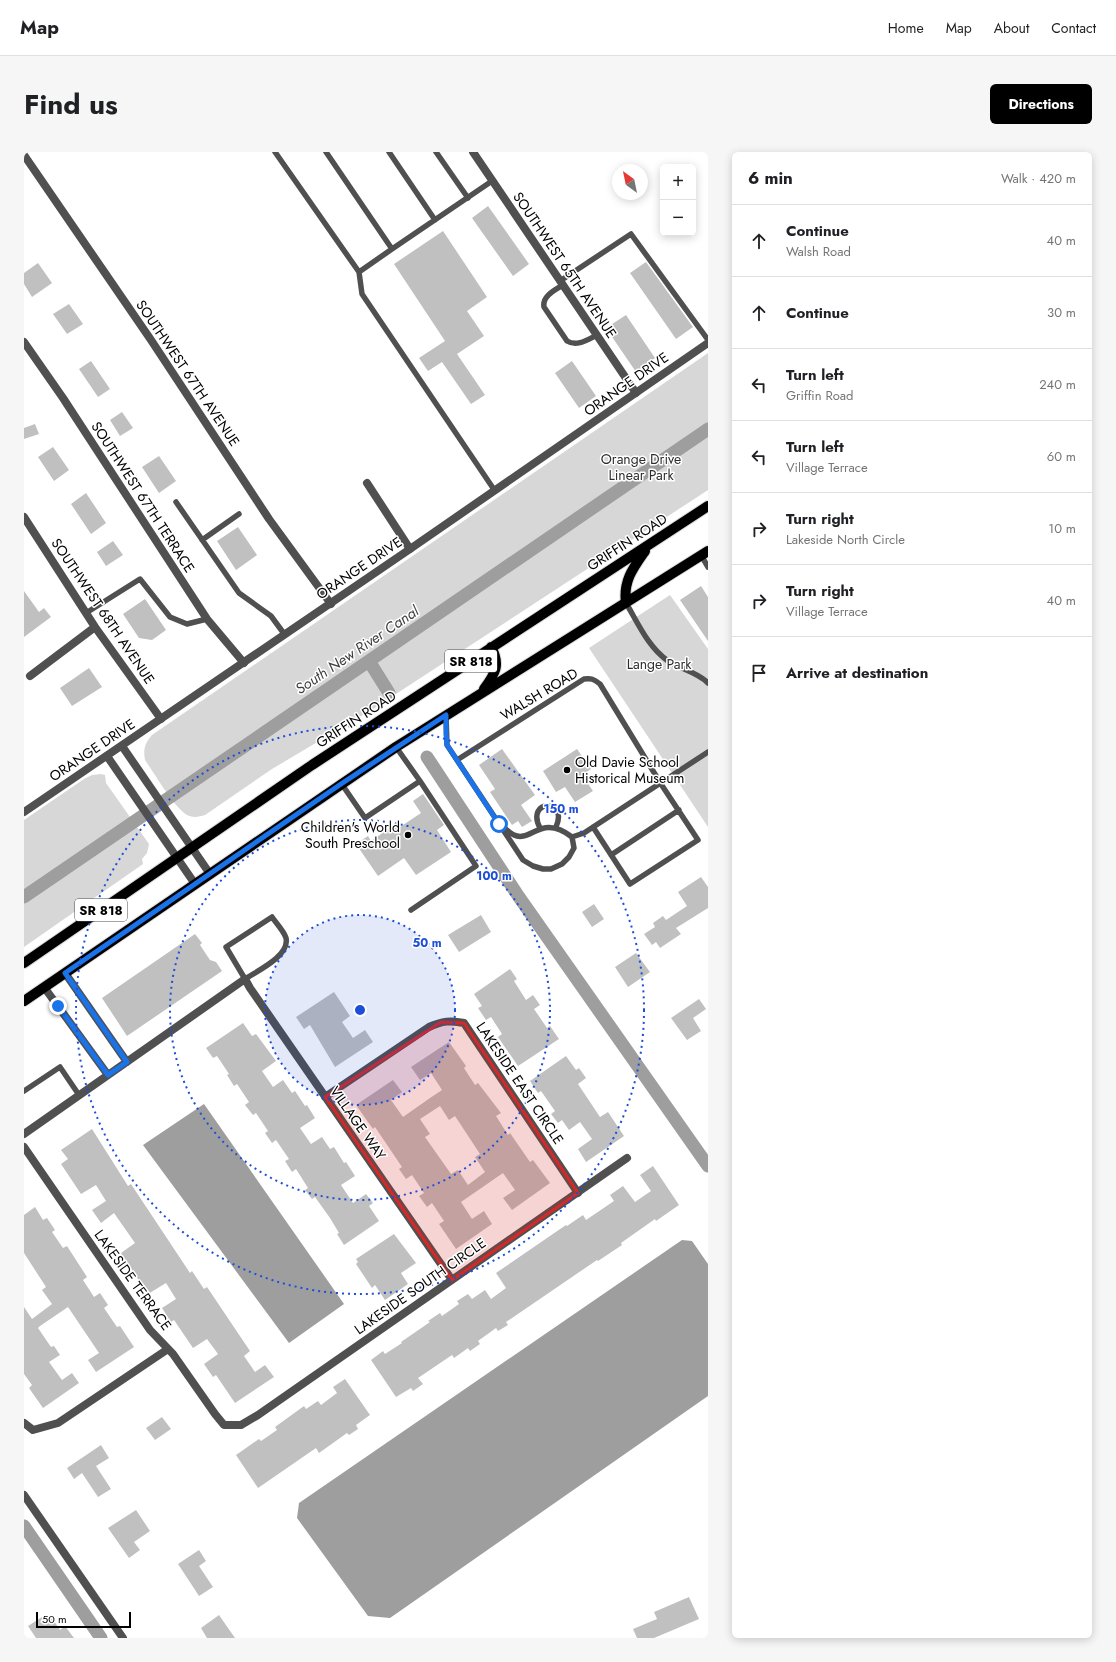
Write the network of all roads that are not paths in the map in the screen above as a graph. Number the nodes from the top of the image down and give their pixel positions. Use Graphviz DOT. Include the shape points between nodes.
graph roads {
  1 [pos="276,152"];
  2 [pos="326,152"];
  3 [pos="389,152"];
  4 [pos="436,152"];
  5 [pos="473,152"];
  6 [pos="24,156"];
  7 [pos="492,181"];
  8 [pos="468,198"];
  9 [pos="435,220"];
  10 [pos="392,249"];
  11 [pos="359,272"];
  12 [pos="561,283"];
  13 [pos="597,335"];
  14 [pos="24,342"];
  15 [pos="708,342"];
  16 [pos="636,393"];
  17 [pos="367,484"];
  18 [pos="495,491"];
  19 [pos="176,502"];
  20 [pos="708,506"];
  21 [pos="239,514"];
  22 [pos="24,517"];
  23 [pos="202,540"];
  24 [pos="648,546"];
  25 [pos="410,549"];
  26 [pos="704,553"];
  27 [pos="708,567"];
  28 [pos="626,603"];
  29 [pos="331,604"];
  30 [pos="86,613"];
  31 [pos="207,619"];
  32 [pos="95,627"];
  33 [pos="285,635"];
  34 [pos="491,647"];
  35 [pos="244,663"];
  36 [pos="30,676"];
  37 [pos="708,683"];
  38 [pos="480,694"];
  39 [pos="446,715"];
  40 [pos="161,719"];
  41 [pos="122,746"];
  42 [pos="396,747"];
  43 [pos="708,752"];
  44 [pos="107,756"];
  45 [pos="457,760"];
  46 [pos="420,781"];
  47 [pos="341,784"];
  48 [pos="661,784"];
  49 [pos="679,810"];
  50 [pos="24,812"];
  51 [pos="499,824"];
  52 [pos="593,827"];
  53 [pos="540,828"];
  54 [pos="556,828"];
  55 [pos="572,837"];
  56 [pos="192,848"];
  57 [pos="611,855"];
  58 [pos="178,858"];
  59 [pos="210,874"];
  60 [pos="196,884"];
  61 [pos="411,910"];
  62 [pos="24,963"];
  63 [pos="65,973"];
  64 [pos="245,979"];
  65 [pos="44,987"];
  66 [pos="24,1001"];
  67 [pos="127,1062"];
  68 [pos="108,1075"];
  69 [pos="24,1091"];
  70 [pos="79,1095"];
  71 [pos="325,1097"];
  72 [pos="24,1134"];
  73 [pos="24,1147"];
  74 [pos="627,1158"];
  75 [pos="578,1193"];
  76 [pos="452,1280"];
  77 [pos="168,1349"];
  78 [pos="24,1423"];
  79 [pos="224,1425"];
  80 [pos="24,1494"];
  81 [pos="123,1638"];
  1 -- 11 [label="lane"];
  2 -- 10 [label="lane"];
  3 -- 9 [label="lane"];
  4 -- 8 [label="lane"];
  5 -- 7 [label="street, SOUTHWEST 65TH AVENUE"];
  6 -- 29 [label="street, SOUTHWEST 67TH AVENUE" via="151,340 269,519"];
  7 -- 8 [label="lane"];
  7 -- 12 [label="street, SOUTHWEST 65TH AVENUE"];
  8 -- 9 [label="lane"];
  9 -- 10 [label="lane"];
  10 -- 11 [label="lane"];
  11 -- 18 [label="lane" via="362,294"];
  12 -- 13 [label="street, SOUTHWEST 65TH AVENUE"];
  12 -- 13 [label="lane" via="543,303 551,318 570,343 582,343"];
  12 -- 15 [label="lane" via="631,234"];
  13 -- 16 [label="street, SOUTHWEST 65TH AVENUE"];
  14 -- 31 [label="street, SOUTHWEST 67TH TERRACE"];
  15 -- 16 [label="street, ORANGE DRIVE"];
  16 -- 18 [label="street, ORANGE DRIVE"];
  17 -- 25 [label="street"];
  18 -- 25 [label="street, ORANGE DRIVE"];
  19 -- 23 [label="lane"];
  20 -- 24 [label="main road, GRIFFIN ROAD / SR 818"];
  21 -- 23 [label="lane"];
  22 -- 30 [label="street, SOUTHWEST 68TH AVENUE"];
  23 -- 33 [label="lane" via="239,594 271,616"];
  24 -- 28 [label="main road" via="628,577 624,591"];
  24 -- 34 [label="main road, GRIFFIN ROAD / SR 818"];
  25 -- 29 [label="street, ORANGE DRIVE"];
  26 -- 27 [label="lane"];
  26 -- 28 [label="main road, SR 818"];
  28 -- 37 [label="lane" via="657,652 669,662 696,674"];
  28 -- 38 [label="main road, SR 818"];
  29 -- 33 [label="street, ORANGE DRIVE"];
  30 -- 31 [label="lane" via="140,579 170,616 187,624"];
  30 -- 32 [label="street, SOUTHWEST 68TH AVENUE"];
  31 -- 35 [label="street, SOUTHWEST 67TH TERRACE"];
  32 -- 36 [label="street"];
  32 -- 40 [label="street, SOUTHWEST 68TH AVENUE"];
  33 -- 35 [label="street, ORANGE DRIVE"];
  34 -- 38 [label="main road" via="496,656 496,666 493,676"];
  34 -- 56 [label="main road, GRIFFIN ROAD / SR 818"];
  35 -- 40 [label="street, ORANGE DRIVE"];
  38 -- 39 [label="main road, SR 818"];
  39 -- 42 [label="main road, SR 818"];
  39 -- 45 [label="lane" via="447,745"];
  40 -- 41 [label="street, ORANGE DRIVE"];
  41 -- 44 [label="street, ORANGE DRIVE"];
  41 -- 56 [label="street"];
  42 -- 46 [label="lane"];
  42 -- 47 [label="main road, SR 818"];
  43 -- 48 [label="lane"];
  44 -- 50 [label="street, ORANGE DRIVE"];
  44 -- 58 [label="street"];
  45 -- 48 [label="lane, WALSH ROAD" via="589,678 600,684"];
  45 -- 51 [label="lane"];
  46 -- 47 [label="lane" via="365,818"];
  46 -- 61 [label="lane" via="476,866"];
  47 -- 59 [label="main road, SR 818"];
  48 -- 49 [label="lane, WALSH ROAD"];
  48 -- 52 [label="lane"];
  49 -- 57 [label="lane"];
  49 -- 57 [label="lane, WALSH ROAD" via="698,840 630,884"];
  51 -- 53 [label="lane" via="514,835 520,836"];
  51 -- 55 [label="lane" via="524,860 543,870 551,869 566,860 574,848"];
  52 -- 55 [label="lane"];
  52 -- 57 [label="lane, WALSH ROAD"];
  53 -- 54 [label="lane"];
  53 -- 54 [label="lane" via="537,815 539,810 546,806 556,810 559,818"];
  54 -- 55 [label="lane" via="564,830"];
  56 -- 58 [label="main road, GRIFFIN ROAD / SR 818"];
  56 -- 59 [label="street"];
  58 -- 60 [label="street"];
  58 -- 62 [label="main road, GRIFFIN ROAD / SR 818"];
  59 -- 60 [label="main road, SR 818"];
  60 -- 63 [label="main road, SR 818"];
  63 -- 65 [label="main road, SR 818"];
  63 -- 67 [label="street"];
  64 -- 64 [label="lane" via="226,947 272,917 286,937 286,948 280,956"];
  64 -- 67 [label="street"];
  64 -- 71 [label="street, VILLAGE WAY"];
  65 -- 66 [label="main road, SR 818"];
  65 -- 68 [label="street"];
  67 -- 68 [label="street"];
  68 -- 70 [label="street"];
  69 -- 70 [label="lane" via="60,1067"];
  70 -- 72 [label="street"];
  71 -- 75 [label="street, LAKESIDE EAST CIRCLE" via="429,1027 453,1020 464,1023"];
  71 -- 76 [label="street, VILLAGE WAY"];
  73 -- 77 [label="street, LAKESIDE TERRACE" via="150,1330"];
  74 -- 75 [label="street, LAKESIDE SOUTH CIRCLE"];
  75 -- 76 [label="street, LAKESIDE SOUTH CIRCLE"];
  76 -- 79 [label="street, LAKESIDE SOUTH CIRCLE" via="258,1415 241,1425"];
  77 -- 78 [label="street" via="58,1423 33,1430"];
  77 -- 79 [label="street, LAKESIDE TERRACE"];
  80 -- 81 [label="street"];
}
